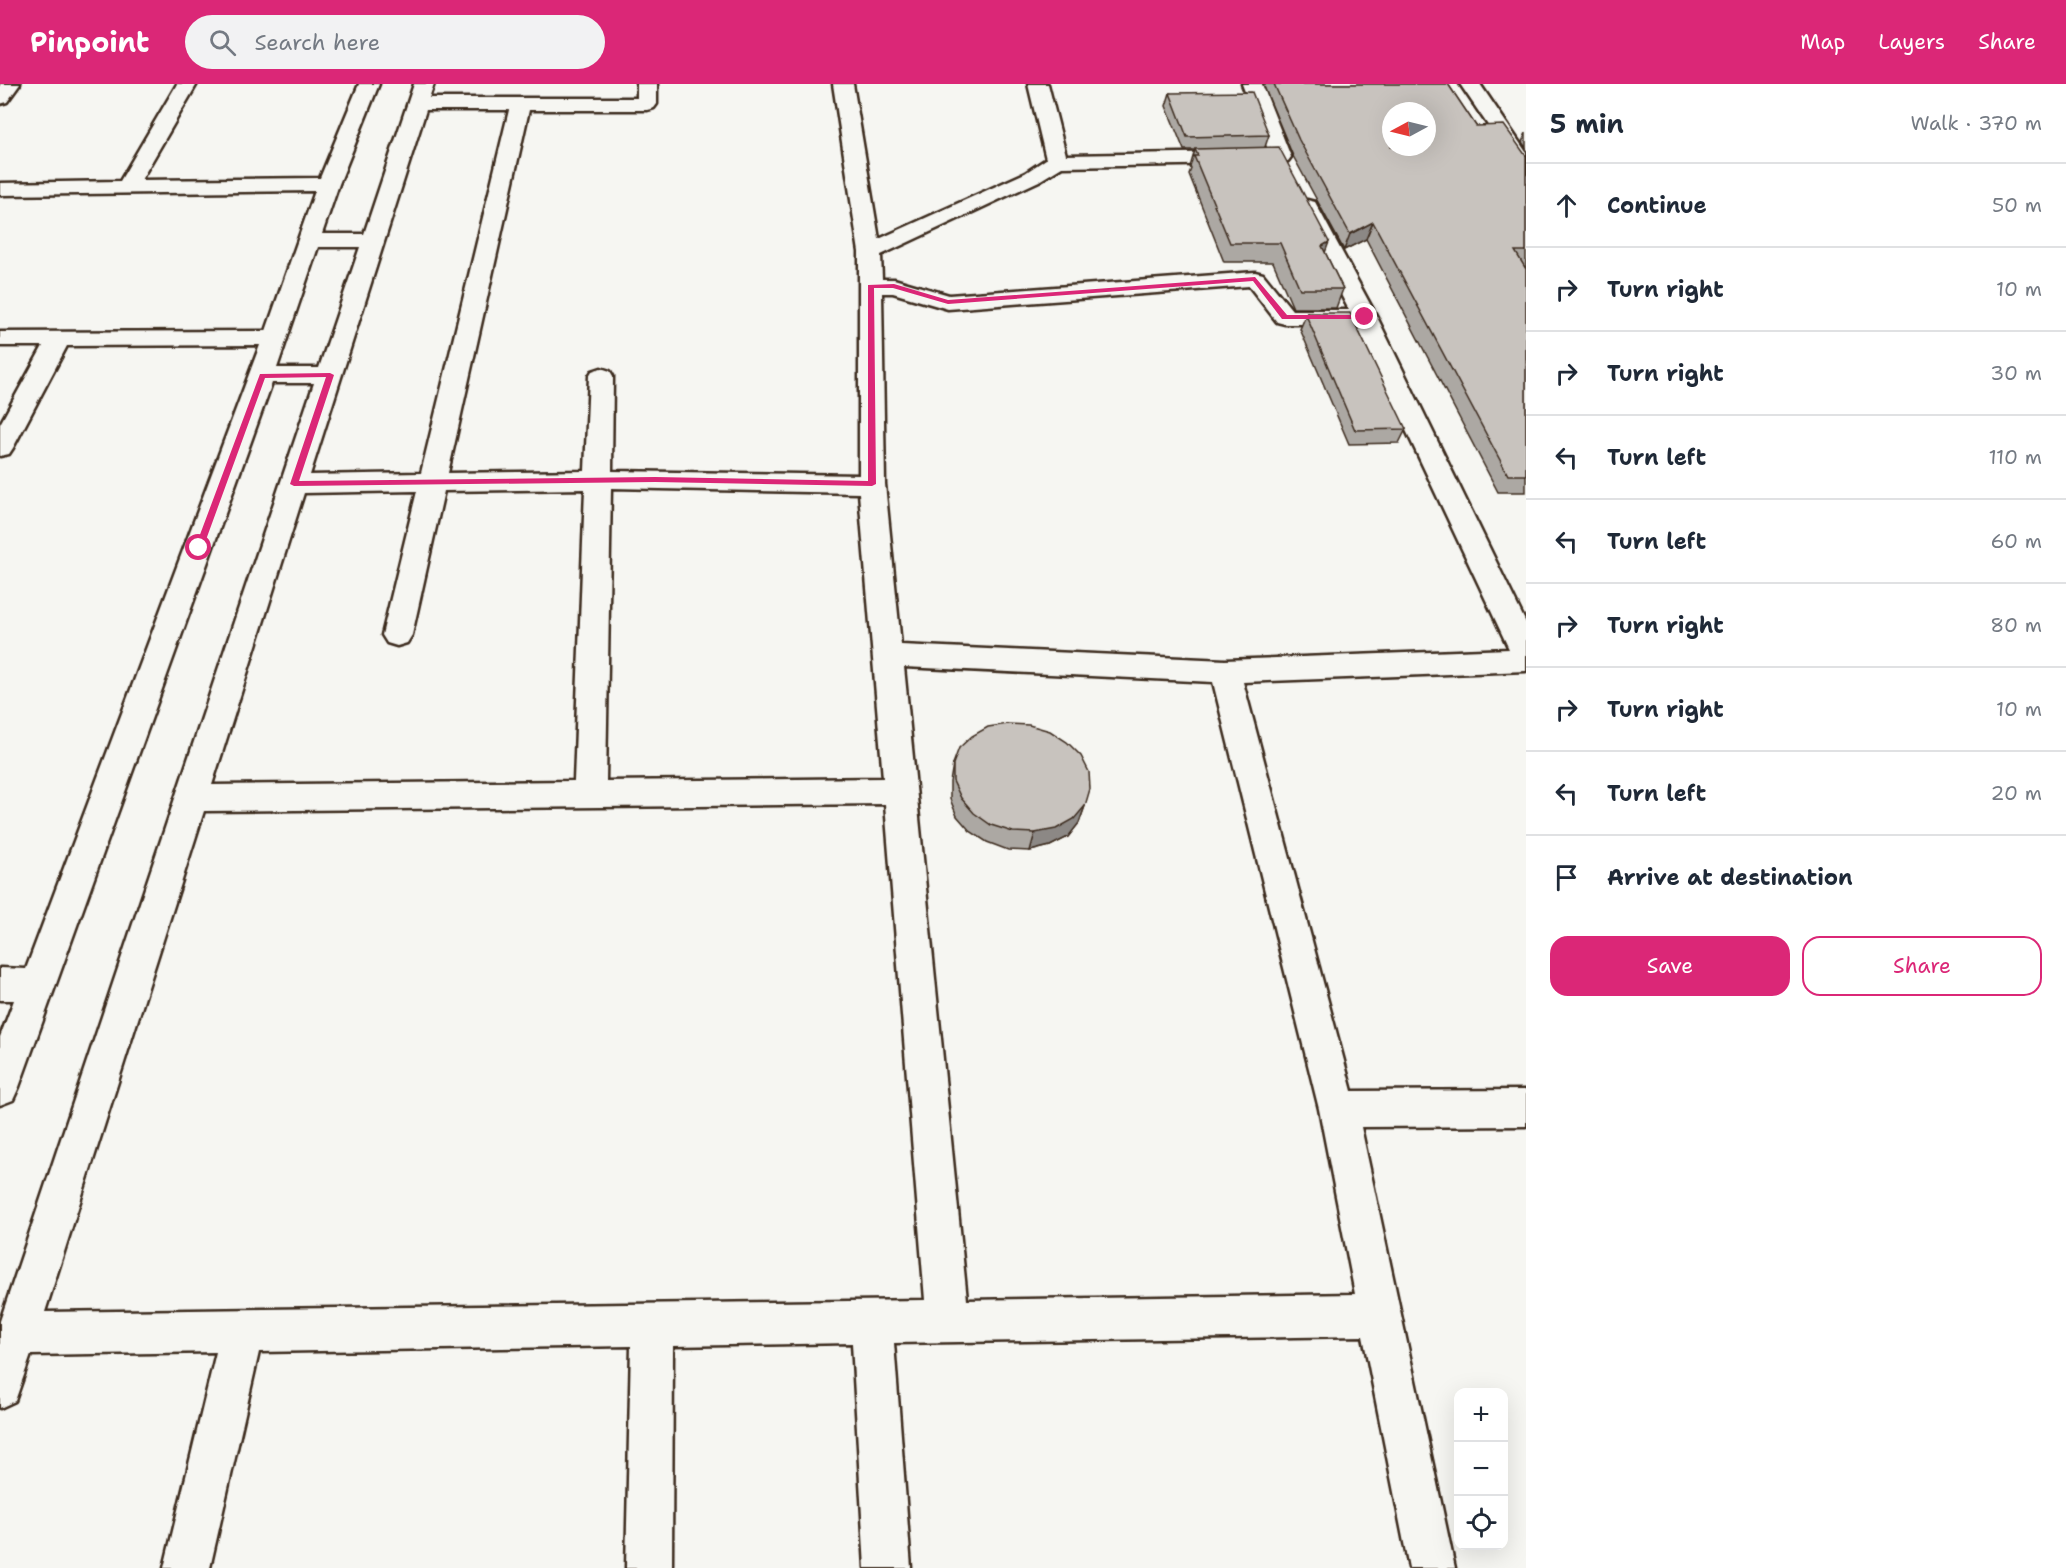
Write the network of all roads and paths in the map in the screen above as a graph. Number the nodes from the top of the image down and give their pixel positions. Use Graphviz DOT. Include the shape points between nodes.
graph roads {
  1 [pos="10,84"];
  2 [pos="187,84"];
  3 [pos="369,84"];
  4 [pos="647,84"];
  5 [pos="843,84"];
  6 [pos="1038,84"];
  7 [pos="1252,84"];
  8 [pos="1470,84"];
  9 [pos="421,94"];
  10 [pos="0,98"];
  11 [pos="520,105"];
  12 [pos="1057,161"];
  13 [pos="1526,167"];
  14 [pos="1289,172"];
  15 [pos="328,184"];
  16 [pos="127,187"];
  17 [pos="0,189"];
  18 [pos="309,240"];
  19 [pos="373,241"];
  20 [pos="870,252"];
  21 [pos="871,286"];
  22 [pos="1365,317"];
  23 [pos="275,338"];
  24 [pos="0,339"];
  25 [pos="58,339"];
  26 [pos="262,375"];
  27 [pos="330,375"];
  28 [pos="601,376"];
  29 [pos="0,448"];
  30 [pos="598,481"];
  31 [pos="294,484"];
  32 [pos="432,484"];
  33 [pos="872,484"];
  34 [pos="397,635"];
  35 [pos="1526,654"];
  36 [pos="888,656"];
  37 [pos="1526,660"];
  38 [pos="1225,671"];
  39 [pos="900,791"];
  40 [pos="590,794"];
  41 [pos="192,798"];
  42 [pos="0,984"];
  43 [pos="36,985"];
  44 [pos="0,1087"];
  45 [pos="1526,1108"];
  46 [pos="1338,1109"];
  47 [pos="1380,1315"];
  48 [pos="948,1322"];
  49 [pos="872,1324"];
  50 [pos="652,1327"];
  51 [pos="242,1332"];
  52 [pos="17,1334"];
  53 [pos="0,1386"];
  54 [pos="187,1568"];
  55 [pos="649,1568"];
  56 [pos="888,1568"];
  57 [pos="1432,1568"];
  1 -- 10 [label="street"];
  2 -- 16 [label="street"];
  3 -- 15 [label="street"];
  4 -- 11 [label="street" via="647,104"];
  5 -- 20 [label="street"];
  6 -- 12 [label="street"];
  7 -- 14 [label="street"];
  8 -- 13 [label="street"];
  9 -- 11 [label="street"];
  9 -- 19 [label="street"];
  11 -- 32 [label="street"];
  12 -- 14 [label="street"];
  12 -- 20 [label="street" via="1032,177"];
  14 -- 22 [label="street"];
  15 -- 16 [label="street"];
  15 -- 18 [label="street"];
  16 -- 17 [label="street"];
  18 -- 19 [label="street"];
  18 -- 23 [label="street"];
  19 -- 27 [label="street"];
  20 -- 21 [label="street"];
  21 -- 22 [label="street" via="894,286 948,302 1255,279 1285,317"];
  21 -- 33 [label="street"];
  22 -- 35 [label="street"];
  23 -- 25 [label="street"];
  23 -- 26 [label="street"];
  24 -- 25 [label="street"];
  25 -- 29 [label="street"];
  26 -- 27 [label="street"];
  26 -- 43 [label="street"];
  27 -- 31 [label="street"];
  28 -- 30 [label="street"];
  30 -- 32 [label="street"];
  30 -- 33 [label="street"];
  30 -- 40 [label="street"];
  31 -- 32 [label="street"];
  31 -- 41 [label="street"];
  32 -- 34 [label="street"];
  33 -- 36 [label="street"];
  36 -- 38 [label="street"];
  36 -- 39 [label="street"];
  37 -- 38 [label="street"];
  38 -- 46 [label="street"];
  39 -- 40 [label="street"];
  39 -- 48 [label="street"];
  40 -- 41 [label="street"];
  41 -- 52 [label="street"];
  42 -- 43 [label="street"];
  43 -- 44 [label="street"];
  45 -- 46 [label="street"];
  46 -- 47 [label="street"];
  47 -- 48 [label="street"];
  47 -- 57 [label="street"];
  48 -- 49 [label="street"];
  49 -- 50 [label="street"];
  49 -- 56 [label="street"];
  50 -- 51 [label="street"];
  50 -- 55 [label="street"];
  51 -- 52 [label="street"];
  51 -- 54 [label="street"];
  52 -- 53 [label="street"];
}
